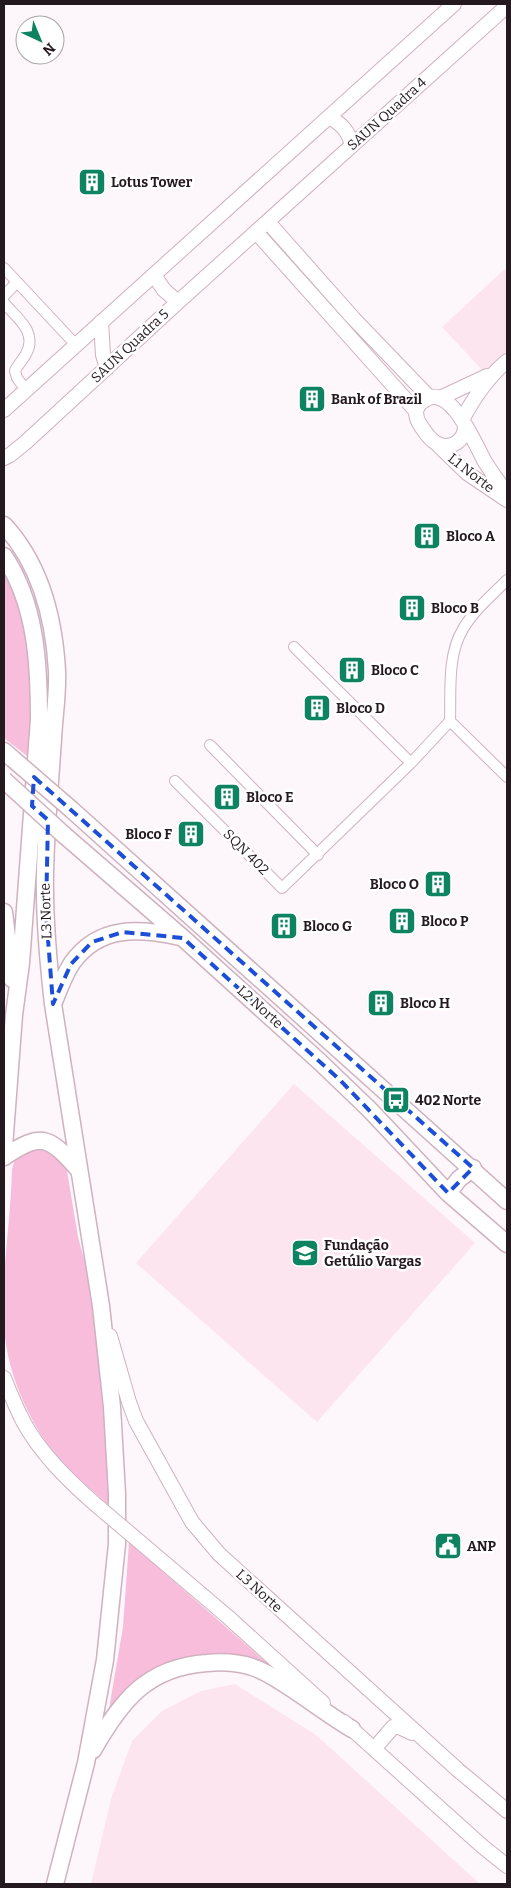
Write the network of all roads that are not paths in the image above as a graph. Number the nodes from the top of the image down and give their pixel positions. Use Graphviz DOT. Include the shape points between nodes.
graph roads {
  1 [pos="454,4"];
  2 [pos="507,6"];
  3 [pos="329,117"];
  4 [pos="352,145"];
  5 [pos="268,222"];
  6 [pos="256,232"];
  7 [pos="4,268"];
  8 [pos="154,275"];
  9 [pos="17,282"];
  10 [pos="4,296"];
  11 [pos="178,302"];
  12 [pos="4,303"];
  13 [pos="101,322"];
  14 [pos="76,345"];
  15 [pos="507,361"];
  16 [pos="106,368"];
  17 [pos="492,373"];
  18 [pos="26,390"];
  19 [pos="434,398"];
  20 [pos="6,403"];
  21 [pos="416,411"];
  22 [pos="463,423"];
  23 [pos="436,443"];
  24 [pos="4,458"];
  25 [pos="507,493"];
  26 [pos="507,500"];
  27 [pos="4,525"];
  28 [pos="4,556"];
  29 [pos="507,580"];
  30 [pos="294,647"];
  31 [pos="450,721"];
  32 [pos="210,746"];
  33 [pos="8,755"];
  34 [pos="411,763"];
  35 [pos="507,777"];
  36 [pos="4,780"];
  37 [pos="175,781"];
  38 [pos="318,854"];
  39 [pos="4,912"];
  40 [pos="183,938"];
  41 [pos="53,1004"];
  42 [pos="14,1015"];
  43 [pos="4,1147"];
  44 [pos="4,1157"];
  45 [pos="473,1168"];
  46 [pos="79,1170"];
  47 [pos="448,1193"];
  48 [pos="507,1201"];
  49 [pos="507,1244"];
  50 [pos="102,1306"];
  51 [pos="4,1378"];
  52 [pos="352,1729"];
  53 [pos="426,1741"];
  54 [pos="374,1749"];
  55 [pos="86,1763"];
  56 [pos="507,1811"];
  57 [pos="507,1866"];
  58 [pos="55,1884"];
  1 -- 3 [label="street"];
  2 -- 4 [label="street, SAUN Quadra 4"];
  3 -- 4 [label="street" via="344,127"];
  3 -- 8 [label="street"];
  4 -- 5 [label="street, SAUN Quadra 4"];
  5 -- 6 [label="street, SAUN Quadra 5"];
  5 -- 19 [label="street" via="360,326"];
  6 -- 11 [label="street, SAUN Quadra 5"];
  6 -- 21 [label="street"];
  7 -- 9 [label="street"];
  8 -- 11 [label="street"];
  8 -- 13 [label="street"];
  9 -- 10 [label="street"];
  9 -- 14 [label="street"];
  11 -- 16 [label="street, SAUN Quadra 5"];
  12 -- 18 [label="street" via="30,336 26,354 15,370"];
  13 -- 14 [label="street"];
  13 -- 16 [label="street"];
  14 -- 18 [label="street"];
  15 -- 17 [label="street"];
  16 -- 24 [label="street, SAUN Quadra 5" via="26,442"];
  17 -- 19 [label="street"];
  17 -- 22 [label="street" via="471,402"];
  18 -- 20 [label="street"];
  19 -- 21 [label="street" via="420,404"];
  19 -- 22 [label="street" via="456,410"];
  21 -- 23 [label="street" via="427,435"];
  22 -- 23 [label="street" via="464,436 459,442 448,445"];
  22 -- 25 [label="street, L1 Norte"];
  23 -- 26 [label="street, L1 Norte" via="467,473"];
  27 -- 41 [label="main road, L3 Norte" via="32,564 45,594 53,632 57,672 45,873 46,931"];
  28 -- 42 [label="main road, L3 Norte" via="23,592 30,615 39,685 21,963"];
  29 -- 31 [label="street" via="472,615 456,643 451,671"];
  30 -- 34 [label="street"];
  31 -- 34 [label="street, SQN 402"];
  31 -- 35 [label="street"];
  32 -- 38 [label="street"];
  33 -- 45 [label="main road, L2 Norte, bridge"];
  34 -- 38 [label="street, SQN 402"];
  36 -- 40 [label="main road, L2 Norte, bridge"];
  37 -- 38 [label="street, SQN 402" via="282,888"];
  39 -- 42 [label="main road"];
  40 -- 41 [label="main road" via="143,931 123,932 92,942 71,964"];
  40 -- 47 [label="main road, L2 Norte" via="341,1081"];
  41 -- 46 [label="main road, L3 Norte"];
  42 -- 43 [label="main road, L3 Norte"];
  44 -- 46 [label="main road" via="25,1144 40,1140 51,1143"];
  45 -- 47 [label="main road"];
  45 -- 48 [label="main road, L2 Norte"];
  46 -- 50 [label="main road, L3 Norte"];
  47 -- 49 [label="main road, L2 Norte"];
  50 -- 53 [label="street, L3 Norte" via="128,1402 192,1522 219,1554"];
  50 -- 55 [label="main road, L3 Norte" via="112,1408 117,1544 105,1660"];
  51 -- 52 [label="street, bridge" via="23,1422 61,1471"];
  52 -- 54 [label="street"];
  52 -- 55 [label="main road" via="266,1672 251,1666 222,1662 199,1663 172,1668 136,1691 117,1710"];
  53 -- 54 [label="street" via="393,1727"];
  53 -- 56 [label="street, L3 Norte"];
  54 -- 57 [label="street"];
  55 -- 58 [label="main road, L3 Norte"];
}
